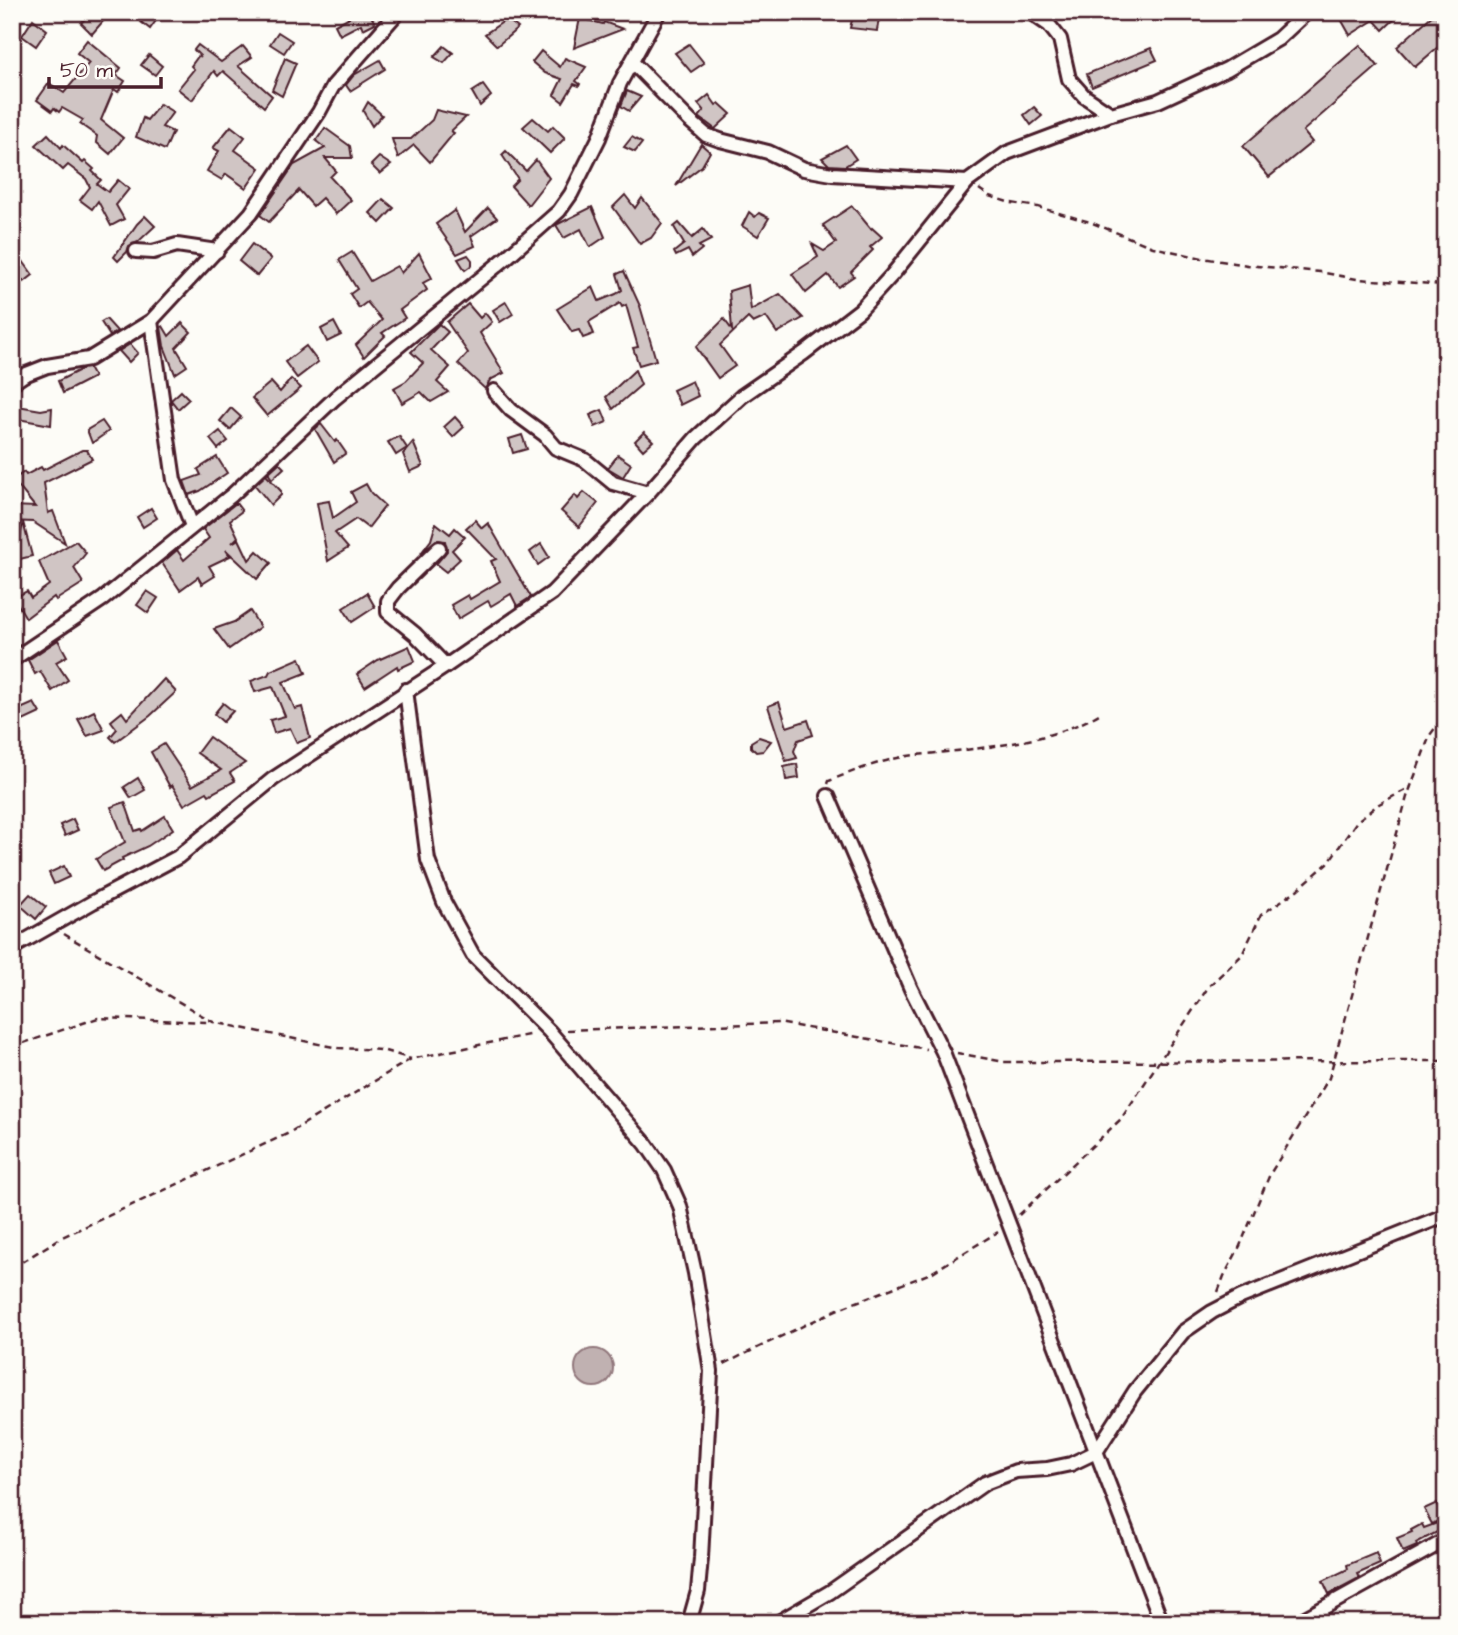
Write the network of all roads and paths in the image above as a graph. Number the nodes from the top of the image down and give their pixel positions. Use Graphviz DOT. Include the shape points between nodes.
graph roads {
  1 [pos="398,12"];
  2 [pos="659,12"];
  3 [pos="1030,12"];
  4 [pos="1307,12"];
  5 [pos="632,62"];
  6 [pos="1111,114"];
  7 [pos="967,182"];
  8 [pos="136,251"];
  9 [pos="216,251"];
  10 [pos="1446,285"];
  11 [pos="151,321"];
  12 [pos="18,371"];
  13 [pos="12,383"];
  14 [pos="494,391"];
  15 [pos="648,493"];
  16 [pos="192,526"];
  17 [pos="439,548"];
  18 [pos="12,660"];
  19 [pos="446,666"];
  20 [pos="406,691"];
  21 [pos="1446,713"];
  22 [pos="1099,714"];
  23 [pos="1411,788"];
  24 [pos="828,796"];
  25 [pos="50,926"];
  26 [pos="12,948"];
  27 [pos="212,1022"];
  28 [pos="549,1031"];
  29 [pos="12,1047"];
  30 [pos="943,1052"];
  31 [pos="411,1059"];
  32 [pos="1333,1061"];
  33 [pos="1446,1061"];
  34 [pos="1161,1062"];
  35 [pos="1446,1214"];
  36 [pos="1009,1225"];
  37 [pos="12,1268"];
  38 [pos="1212,1312"];
  39 [pos="711,1371"];
  40 [pos="1096,1452"];
  41 [pos="1446,1540"];
  42 [pos="689,1623"];
  43 [pos="778,1623"];
  44 [pos="1162,1623"];
  45 [pos="1296,1623"];
  1 -- 9 [label="street" via="333,86 251,213"];
  2 -- 5 [label="street"];
  3 -- 6 [label="street" via="1060,39 1069,79"];
  4 -- 6 [label="street" via="1278,39 1227,69 1158,100"];
  5 -- 7 [label="street" via="706,135 768,152 804,169"];
  5 -- 16 [label="street" via="599,138 559,211 335,398 232,495"];
  6 -- 7 [label="street" via="1007,153"];
  7 -- 10 [label="path" via="1010,203 1038,207 1153,247 1202,258 1357,279"];
  7 -- 15 [label="street" via="860,310 742,396 696,438"];
  8 -- 9 [label="street" via="177,245"];
  9 -- 11 [label="street"];
  11 -- 12 [label="street" via="89,359"];
  11 -- 16 [label="street" via="174,480"];
  12 -- 13 [label="street"];
  14 -- 15 [label="street" via="556,448 585,460 613,483"];
  15 -- 19 [label="street" via="552,593"];
  16 -- 18 [label="street" via="103,600"];
  17 -- 19 [label="street" via="388,601 388,612"];
  19 -- 20 [label="street"];
  20 -- 25 [label="street" via="273,779 178,858"];
  20 -- 28 [label="street" via="428,860 444,902 473,954"];
  21 -- 23 [label="path" via="1430,735"];
  22 -- 24 [label="path" via="1022,742 913,755 870,767 829,781"];
  23 -- 32 [label="path"];
  23 -- 34 [label="path" via="1357,821 1328,863 1261,915 1242,955 1209,986"];
  24 -- 30 [label="street"];
  25 -- 26 [label="street"];
  25 -- 27 [label="path"];
  27 -- 29 [label="path" via="98,1018"];
  27 -- 31 [label="path" via="338,1048 382,1050"];
  28 -- 30 [label="path" via="779,1023"];
  28 -- 31 [label="path"];
  28 -- 39 [label="street" via="664,1170 681,1206"];
  30 -- 34 [label="path" via="1004,1062"];
  30 -- 36 [label="street"];
  31 -- 37 [label="path" via="287,1134 62,1237"];
  32 -- 33 [label="path"];
  32 -- 34 [label="path"];
  32 -- 38 [label="path" via="1329,1078 1270,1174"];
  34 -- 36 [label="path" via="1121,1119"];
  35 -- 38 [label="street"];
  36 -- 39 [label="path" via="931,1273 836,1310"];
  36 -- 40 [label="street"];
  38 -- 40 [label="street" via="1183,1332 1135,1391"];
  39 -- 42 [label="street" via="701,1558"];
  40 -- 43 [label="street" via="1071,1464 1016,1471 985,1483"];
  40 -- 44 [label="street"];
  41 -- 45 [label="street"];
}
